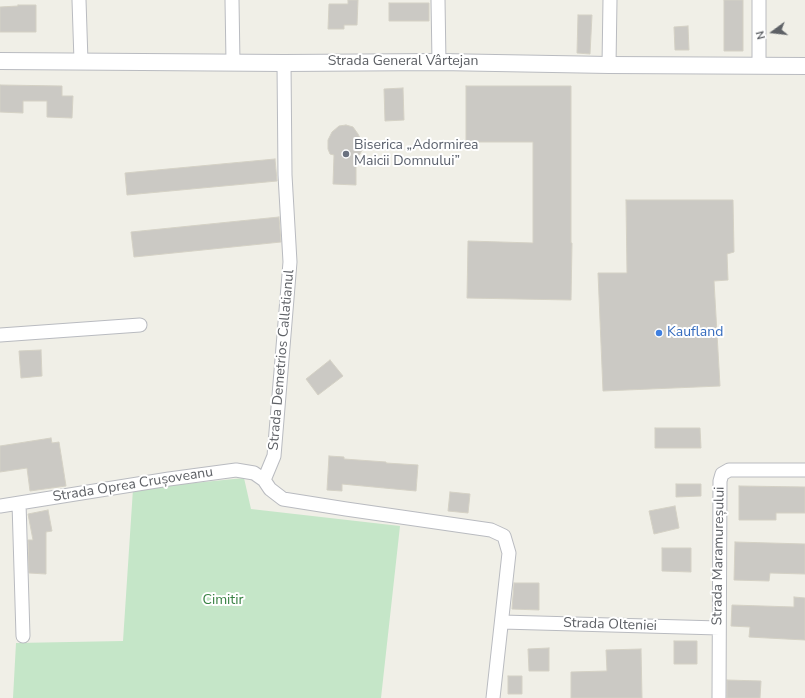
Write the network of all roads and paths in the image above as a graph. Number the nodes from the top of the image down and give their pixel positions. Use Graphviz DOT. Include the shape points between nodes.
graph roads {
  1 [pos="78,0"];
  2 [pos="232,0"];
  3 [pos="438,0"];
  4 [pos="610,0"];
  5 [pos="759,0"];
  6 [pos="0,61"];
  7 [pos="81,61"];
  8 [pos="233,62"];
  9 [pos="284,62"];
  10 [pos="439,62"];
  11 [pos="610,65"];
  12 [pos="759,66"];
  13 [pos="805,66"];
  14 [pos="140,325"];
  15 [pos="0,335"];
  16 [pos="805,470"];
  17 [pos="264,480"];
  18 [pos="19,503"];
  19 [pos="0,506"];
  20 [pos="502,622"];
  21 [pos="719,628"];
  22 [pos="22,636"];
  23 [pos="493,698"];
  24 [pos="718,698"];
  1 -- 7 [label="street"];
  2 -- 8 [label="street"];
  3 -- 10 [label="street"];
  4 -- 11 [label="street"];
  5 -- 12 [label="street"];
  6 -- 7 [label="street, Strada General Vârtejan"];
  7 -- 8 [label="street, Strada General Vârtejan"];
  8 -- 9 [label="street, Strada General Vârtejan"];
  9 -- 10 [label="street, Strada General Vârtejan"];
  9 -- 17 [label="street, Strada Demetrios Callatianul" via="285,175 290,262 274,456"];
  10 -- 11 [label="street, Strada General Vârtejan"];
  11 -- 12 [label="street, Strada General Vârtejan"];
  12 -- 13 [label="street, Strada General Vârtejan"];
  14 -- 15 [label="street"];
  16 -- 21 [label="street, Strada Maramureșului" via="729,470 722,474"];
  17 -- 18 [label="street, Strada Oprea Crușoveanu" via="254,472 236,470"];
  17 -- 20 [label="street" via="270,489 283,499 490,530 504,536 509,553"];
  18 -- 19 [label="street, Strada Oprea Crușoveanu"];
  18 -- 22 [label="street"];
  20 -- 21 [label="street, Strada Olteniei"];
  20 -- 23 [label="street"];
  21 -- 24 [label="street, Strada Maramureșului"];
}
